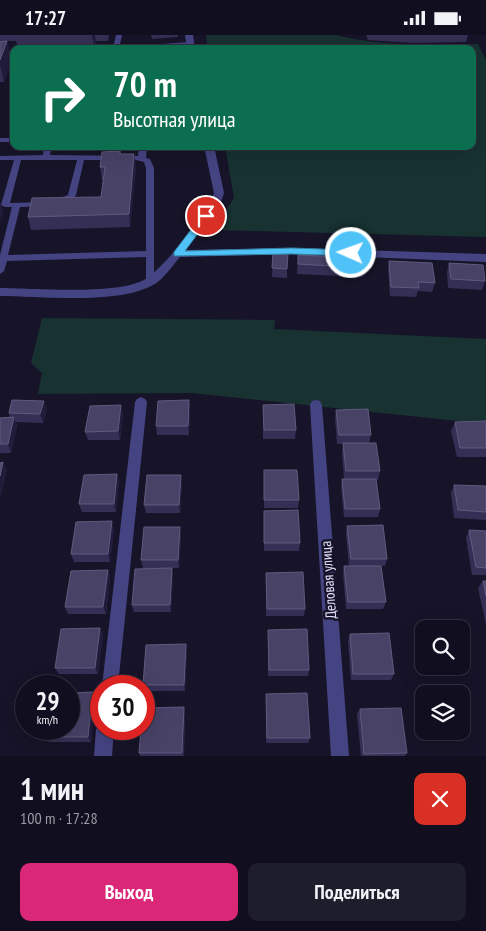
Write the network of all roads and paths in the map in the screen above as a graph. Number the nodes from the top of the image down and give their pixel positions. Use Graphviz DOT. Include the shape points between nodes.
graph roads {
  1 [pos="119,35"];
  2 [pos="117,44"];
  3 [pos="47,150"];
  4 [pos="143,150"];
  5 [pos="211,150"];
  6 [pos="46,157"];
  7 [pos="0,158"];
  8 [pos="18,158"];
  9 [pos="81,158"];
  10 [pos="142,159"];
  11 [pos="18,205"];
  12 [pos="150,254"];
  13 [pos="178,254"];
  14 [pos="2,258"];
  15 [pos="486,258"];
  16 [pos="0,271"];
  17 [pos="150,282"];
  18 [pos="0,291"];
  19 [pos="141,402"];
  20 [pos="316,405"];
  21 [pos="111,675"];
  22 [pos="104,740"];
  23 [pos="102,756"];
  24 [pos="340,756"];
  1 -- 2 [label="lane"];
  3 -- 6 [label="lane"];
  4 -- 10 [label="lane"];
  5 -- 13 [label="street" via="218,197"];
  6 -- 8 [label="lane"];
  6 -- 9 [label="lane"];
  7 -- 8 [label="lane"];
  8 -- 11 [label="lane" via="5,205"];
  9 -- 10 [label="lane"];
  9 -- 11 [label="lane" via="70,198 51,204"];
  10 -- 12 [label="lane" via="150,168"];
  11 -- 14 [label="lane"];
  12 -- 14 [label="lane"];
  12 -- 17 [label="lane"];
  13 -- 15 [label="street" via="292,251"];
  13 -- 17 [label="street"];
  14 -- 16 [label="lane"];
  17 -- 18 [label="street" via="126,290 101,293"];
  19 -- 21 [label="street"];
  20 -- 24 [label="street, Деловая улица"];
  22 -- 23 [label="street"];
}
